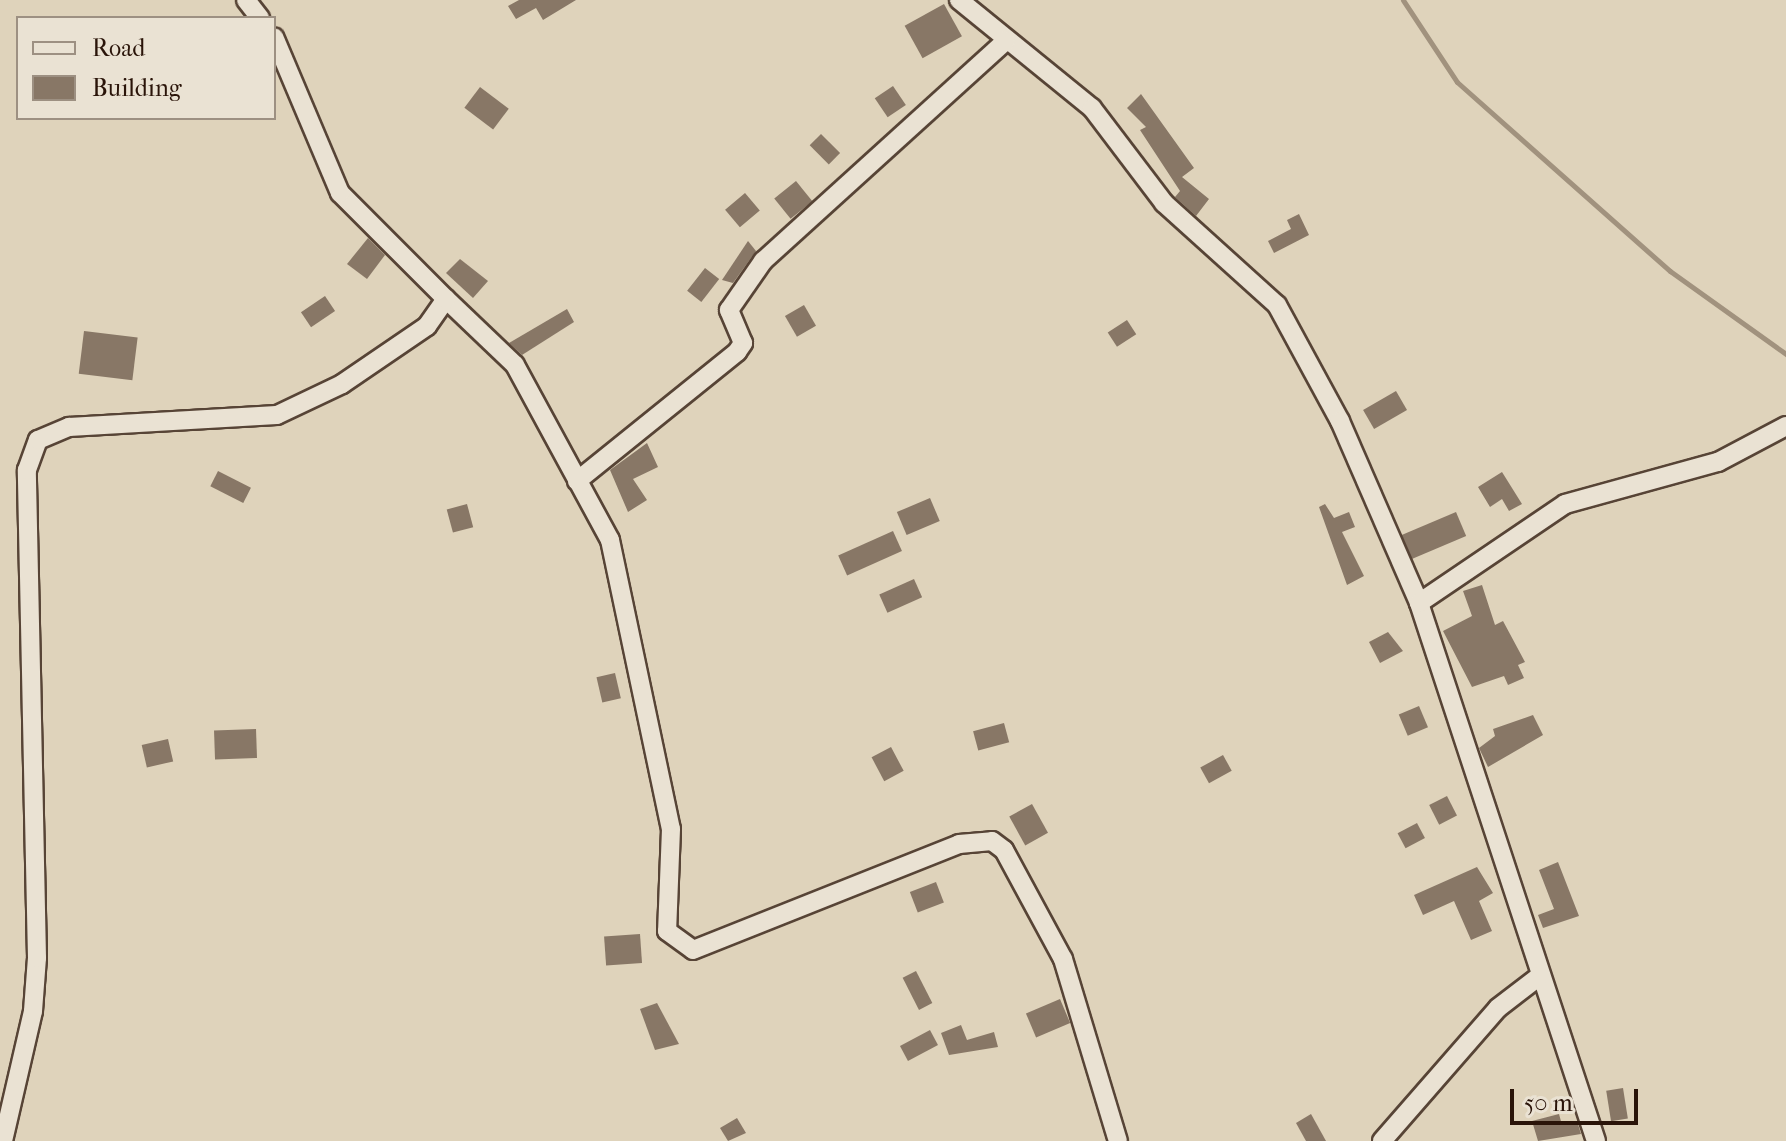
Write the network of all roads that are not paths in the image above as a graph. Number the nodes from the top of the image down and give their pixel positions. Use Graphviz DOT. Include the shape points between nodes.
graph roads {
  1 [pos="246,0"];
  2 [pos="959,0"];
  3 [pos="258,16"];
  4 [pos="1006,41"];
  5 [pos="276,42"];
  6 [pos="446,299"];
  7 [pos="1786,426"];
  8 [pos="577,481"];
  9 [pos="1419,603"];
  10 [pos="1541,975"];
  11 [pos="3,1141"];
  12 [pos="1118,1141"];
  13 [pos="1382,1141"];
  14 [pos="1596,1141"];
  1 -- 3 [label="street"];
  2 -- 4 [label="street"];
  4 -- 8 [label="street" via="763,261 729,310 743,343 737,352"];
  4 -- 9 [label="street" via="1092,108 1164,203 1277,305 1340,421"];
  5 -- 6 [label="street" via="340,193"];
  6 -- 8 [label="street" via="515,365"];
  6 -- 11 [label="street" via="415,335 342,384 277,415 69,427 38,440 27,470 37,958"];
  7 -- 9 [label="street" via="1718,462 1565,504"];
  8 -- 12 [label="street" via="610,540 645,689 671,829 667,931 693,950 959,844 992,841 1004,850 1063,959"];
  9 -- 10 [label="street"];
  10 -- 13 [label="street" via="1498,1008"];
  10 -- 14 [label="street"];
}
